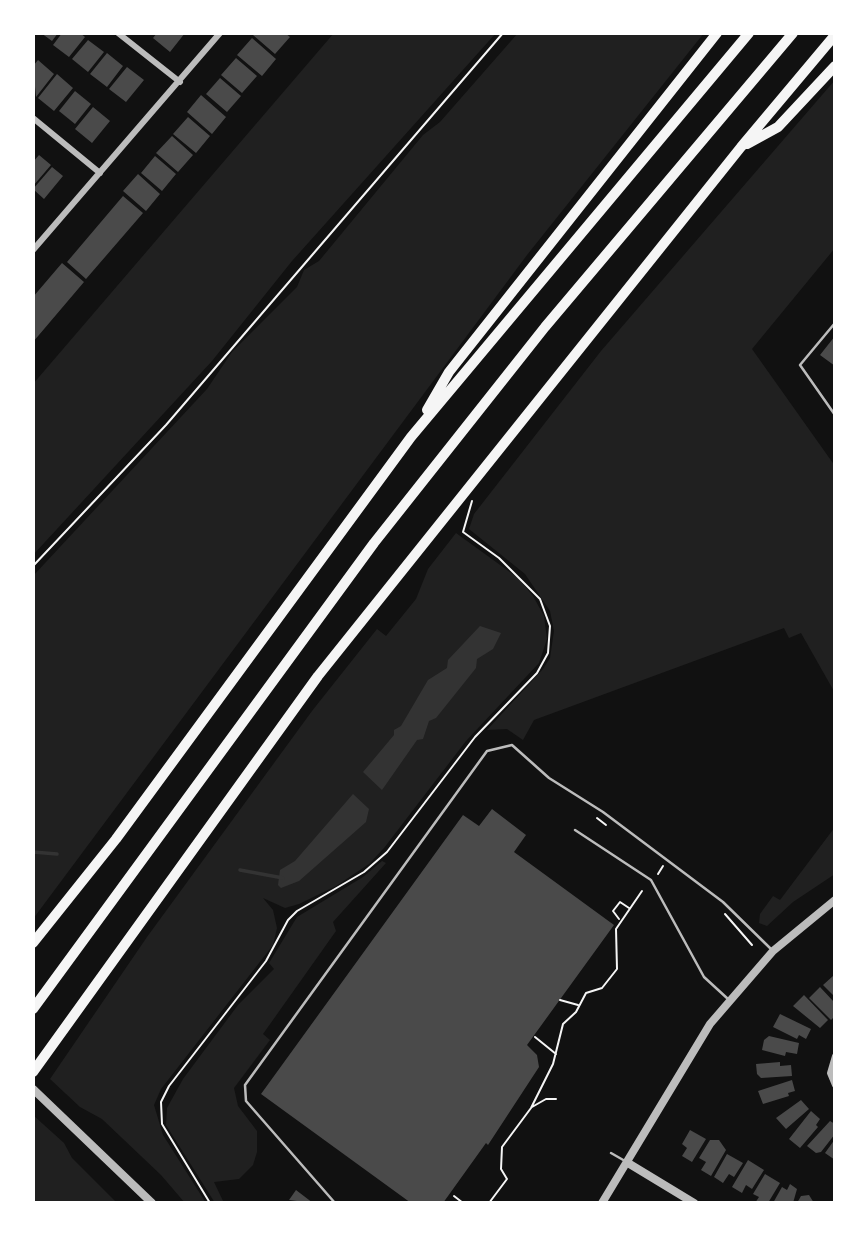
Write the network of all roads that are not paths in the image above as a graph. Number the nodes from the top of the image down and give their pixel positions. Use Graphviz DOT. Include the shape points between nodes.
graph roads {
  1 [pos="118,33"];
  2 [pos="220,33"];
  3 [pos="716,33"];
  4 [pos="749,33"];
  5 [pos="793,33"];
  6 [pos="835,35"];
  7 [pos="835,66"];
  8 [pos="180,82"];
  9 [pos="33,118"];
  10 [pos="741,147"];
  11 [pos="100,173"];
  12 [pos="33,250"];
  13 [pos="835,323"];
  14 [pos="835,415"];
  15 [pos="411,437"];
  16 [pos="575,830"];
  17 [pos="835,900"];
  18 [pos="33,943"];
  19 [pos="773,951"];
  20 [pos="730,1001"];
  21 [pos="33,1009"];
  22 [pos="835,1056"];
  23 [pos="33,1072"];
  24 [pos="835,1085"];
  25 [pos="33,1088"];
  26 [pos="611,1153"];
  27 [pos="628,1163"];
  28 [pos="152,1203"];
  29 [pos="335,1203"];
  30 [pos="602,1203"];
  31 [pos="694,1203"];
  1 -- 8 [label="street"];
  2 -- 8 [label="street"];
  3 -- 15 [label="highway" via="449,372"];
  4 -- 15 [label="highway"];
  5 -- 21 [label="highway" via="545,327 374,542"];
  6 -- 10 [label="highway"];
  7 -- 10 [label="highway" via="778,127"];
  8 -- 11 [label="street"];
  9 -- 11 [label="street"];
  10 -- 23 [label="highway" via="318,676"];
  11 -- 12 [label="street"];
  13 -- 14 [label="lane" via="800,365"];
  15 -- 18 [label="highway" via="116,839"];
  16 -- 20 [label="lane" via="651,880 704,977"];
  17 -- 19 [label="street"];
  19 -- 20 [label="street"];
  19 -- 29 [label="lane" via="708,890 548,778 512,745 487,751 245,1085 246,1101"];
  20 -- 27 [label="street" via="710,1024"];
  22 -- 24 [label="street" via="830,1073"];
  25 -- 28 [label="street"];
  26 -- 27 [label="lane"];
  27 -- 30 [label="street"];
  27 -- 31 [label="street"];
}
